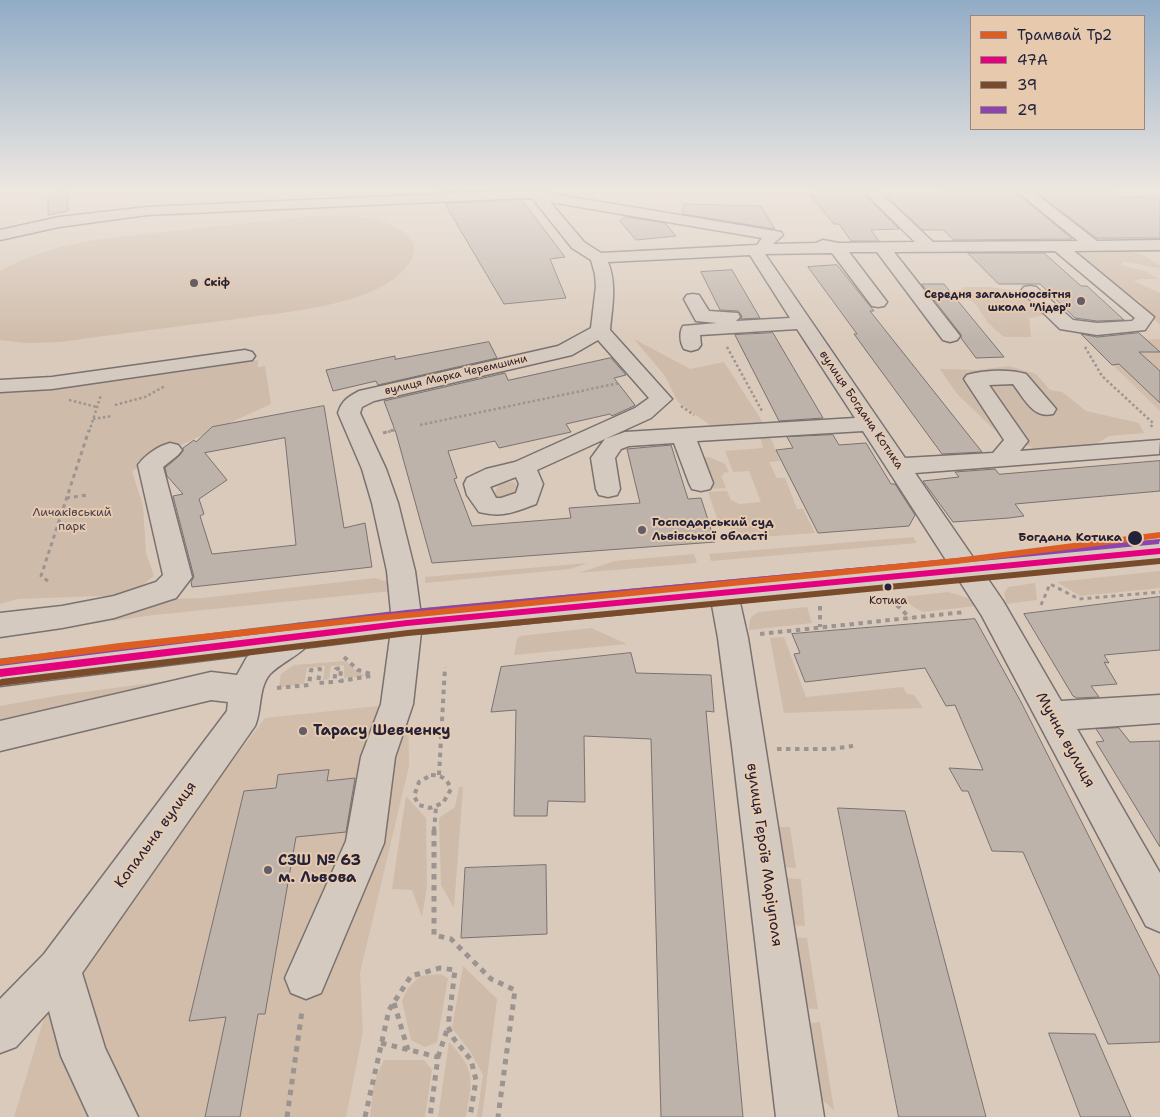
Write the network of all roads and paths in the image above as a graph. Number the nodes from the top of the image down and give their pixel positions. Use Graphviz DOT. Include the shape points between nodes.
graph roads {
  1 [pos="573,240"];
  2 [pos="769,240"];
  3 [pos="801,240"];
  4 [pos="922,240"];
  5 [pos="1088,240"];
  6 [pos="1094,245"];
  7 [pos="1160,245"];
  8 [pos="1059,246"];
  9 [pos="836,247"];
  10 [pos="929,247"];
  11 [pos="882,248"];
  12 [pos="755,251"];
  13 [pos="598,258"];
  14 [pos="1030,290"];
  15 [pos="693,298"];
  16 [pos="878,302"];
  17 [pos="798,317"];
  18 [pos="716,328"];
  19 [pos="1093,328"];
  20 [pos="600,331"];
  21 [pos="950,336"];
  22 [pos="691,345"];
  23 [pos="245,356"];
  24 [pos="108,376"];
  25 [pos="618,383"];
  26 [pos="0,386"];
  27 [pos="1045,409"];
  28 [pos="112,416"];
  29 [pos="93,419"];
  30 [pos="870,424"];
  31 [pos="420,425"];
  32 [pos="772,429"];
  33 [pos="683,436"];
  34 [pos="1159,447"];
  35 [pos="170,450"];
  36 [pos="1000,460"];
  37 [pos="899,466"];
  38 [pos="524,467"];
  39 [pos="701,483"];
  40 [pos="608,489"];
  41 [pos="88,495"];
  42 [pos="66,498"];
  43 [pos="1160,551"];
  44 [pos="966,570"];
  45 [pos="48,581"];
  46 [pos="1160,592"];
  47 [pos="724,594"];
  48 [pos="888,598"];
  49 [pos="820,605"];
  50 [pos="1041,605"];
  51 [pos="972,611"];
  52 [pos="910,618"];
  53 [pos="406,623"];
  54 [pos="0,625"];
  55 [pos="820,628"];
  56 [pos="758,634"];
  57 [pos="298,636"];
  58 [pos="344,656"];
  59 [pos="445,667"];
  60 [pos="0,673"];
  61 [pos="262,686"];
  62 [pos="1160,709"];
  63 [pos="1052,716"];
  64 [pos="0,736"];
  65 [pos="749,746"];
  66 [pos="853,746"];
  67 [pos="439,775"];
  68 [pos="436,807"];
  69 [pos="1160,912"];
  70 [pos="59,969"];
  71 [pos="306,978"];
  72 [pos="394,1002"];
  73 [pos="448,1027"];
  74 [pos="0,1030"];
  75 [pos="381,1043"];
  76 [pos="408,1050"];
  77 [pos="438,1057"];
  78 [pos="114,1117"];
  79 [pos="287,1117"];
  80 [pos="365,1117"];
  81 [pos="430,1117"];
  82 [pos="470,1117"];
  83 [pos="498,1117"];
  84 [pos="800,1117"];
  1 -- 13 [label="street"];
  2 -- 12 [label="street"];
  3 -- 9 [label="street"];
  4 -- 10 [label="street"];
  5 -- 6 [label="street"];
  6 -- 7 [label="street"];
  6 -- 8 [label="street"];
  8 -- 10 [label="street"];
  8 -- 19 [label="street" via="1145,317 1138,326"];
  9 -- 11 [label="street"];
  9 -- 12 [label="street"];
  9 -- 16 [label="street"];
  10 -- 11 [label="street"];
  11 -- 21 [label="street"];
  12 -- 13 [label="street"];
  12 -- 17 [label="street, вулиця Богдана Котика"];
  13 -- 20 [label="street" via="605,286"];
  14 -- 19 [label="street" via="1067,325"];
  15 -- 17 [label="street" via="703,317"];
  17 -- 18 [label="street"];
  17 -- 30 [label="street, вулиця Богдана Котика"];
  18 -- 22 [label="street" via="690,330"];
  18 -- 32 [label="path"];
  19 -- 34 [label="path" via="1082,342 1102,376 1153,423 1150,429"];
  20 -- 38 [label="street" via="661,399 643,414"];
  20 -- 53 [label="street, вулиця Марка Черемшини" via="565,351 367,396 352,404 349,413 385,503 401,571"];
  23 -- 24 [label="street"];
  24 -- 26 [label="street"];
  24 -- 29 [label="path"];
  25 -- 31 [label="path"];
  27 -- 36 [label="street" via="1019,378 974,380 1016,441"];
  28 -- 29 [label="path"];
  29 -- 42 [label="path"];
  30 -- 32 [label="street"];
  30 -- 37 [label="street, вулиця Богдана Котика"];
  32 -- 33 [label="street"];
  33 -- 39 [label="street"];
  33 -- 40 [label="street" via="625,439 613,444 603,458"];
  34 -- 36 [label="street"];
  35 -- 54 [label="street" via="150,464 178,577 166,590 62,617"];
  36 -- 37 [label="street"];
  37 -- 44 [label="street, вулиця Богдана Котика"];
  41 -- 42 [label="path"];
  42 -- 45 [label="path" via="41,576"];
  43 -- 44 [label="street"];
  44 -- 47 [label="street"];
  44 -- 63 [label="street, Мучна вулиця" via="993,609"];
  46 -- 50 [label="path" via="1079,599 1050,584"];
  47 -- 53 [label="street"];
  47 -- 65 [label="street, вулиця Героїв Маріуполя"];
  48 -- 52 [label="path"];
  49 -- 55 [label="path"];
  51 -- 52 [label="path"];
  52 -- 55 [label="path"];
  53 -- 57 [label="street"];
  53 -- 71 [label="street, вулиця Марка Черемшини" via="397,704 378,757 366,843"];
  55 -- 56 [label="path"];
  57 -- 60 [label="street"];
  57 -- 61 [label="street, Копальна вулиця" via="258,666"];
  58 -- 61 [label="path" via="358,670 374,675 340,681 342,668 336,669 334,682 318,683 320,669 311,670 309,686 276,689"];
  59 -- 67 [label="path"];
  61 -- 64 [label="street" via="211,686"];
  61 -- 70 [label="street, Копальна вулиця"];
  62 -- 63 [label="street"];
  63 -- 69 [label="street, Мучна вулиця"];
  65 -- 66 [label="path" via="786,749"];
  65 -- 84 [label="street, вулиця Героїв Маріуполя"];
  67 -- 68 [label="path" via="447,780 450,789 446,800"];
  67 -- 68 [label="path" via="421,780 414,796 419,805"];
  68 -- 83 [label="path" via="434,935 451,939 491,979 515,990"];
  70 -- 74 [label="street, Копальна вулиця"];
  70 -- 78 [label="street" via="84,1056"];
  71 -- 79 [label="path"];
  72 -- 73 [label="path" via="412,976 440,968 456,970"];
  72 -- 75 [label="path"];
  72 -- 76 [label="path"];
  73 -- 77 [label="path"];
  73 -- 82 [label="path" via="471,1060 476,1080"];
  75 -- 76 [label="path"];
  75 -- 80 [label="path"];
  76 -- 77 [label="path"];
  77 -- 81 [label="path"];
}
